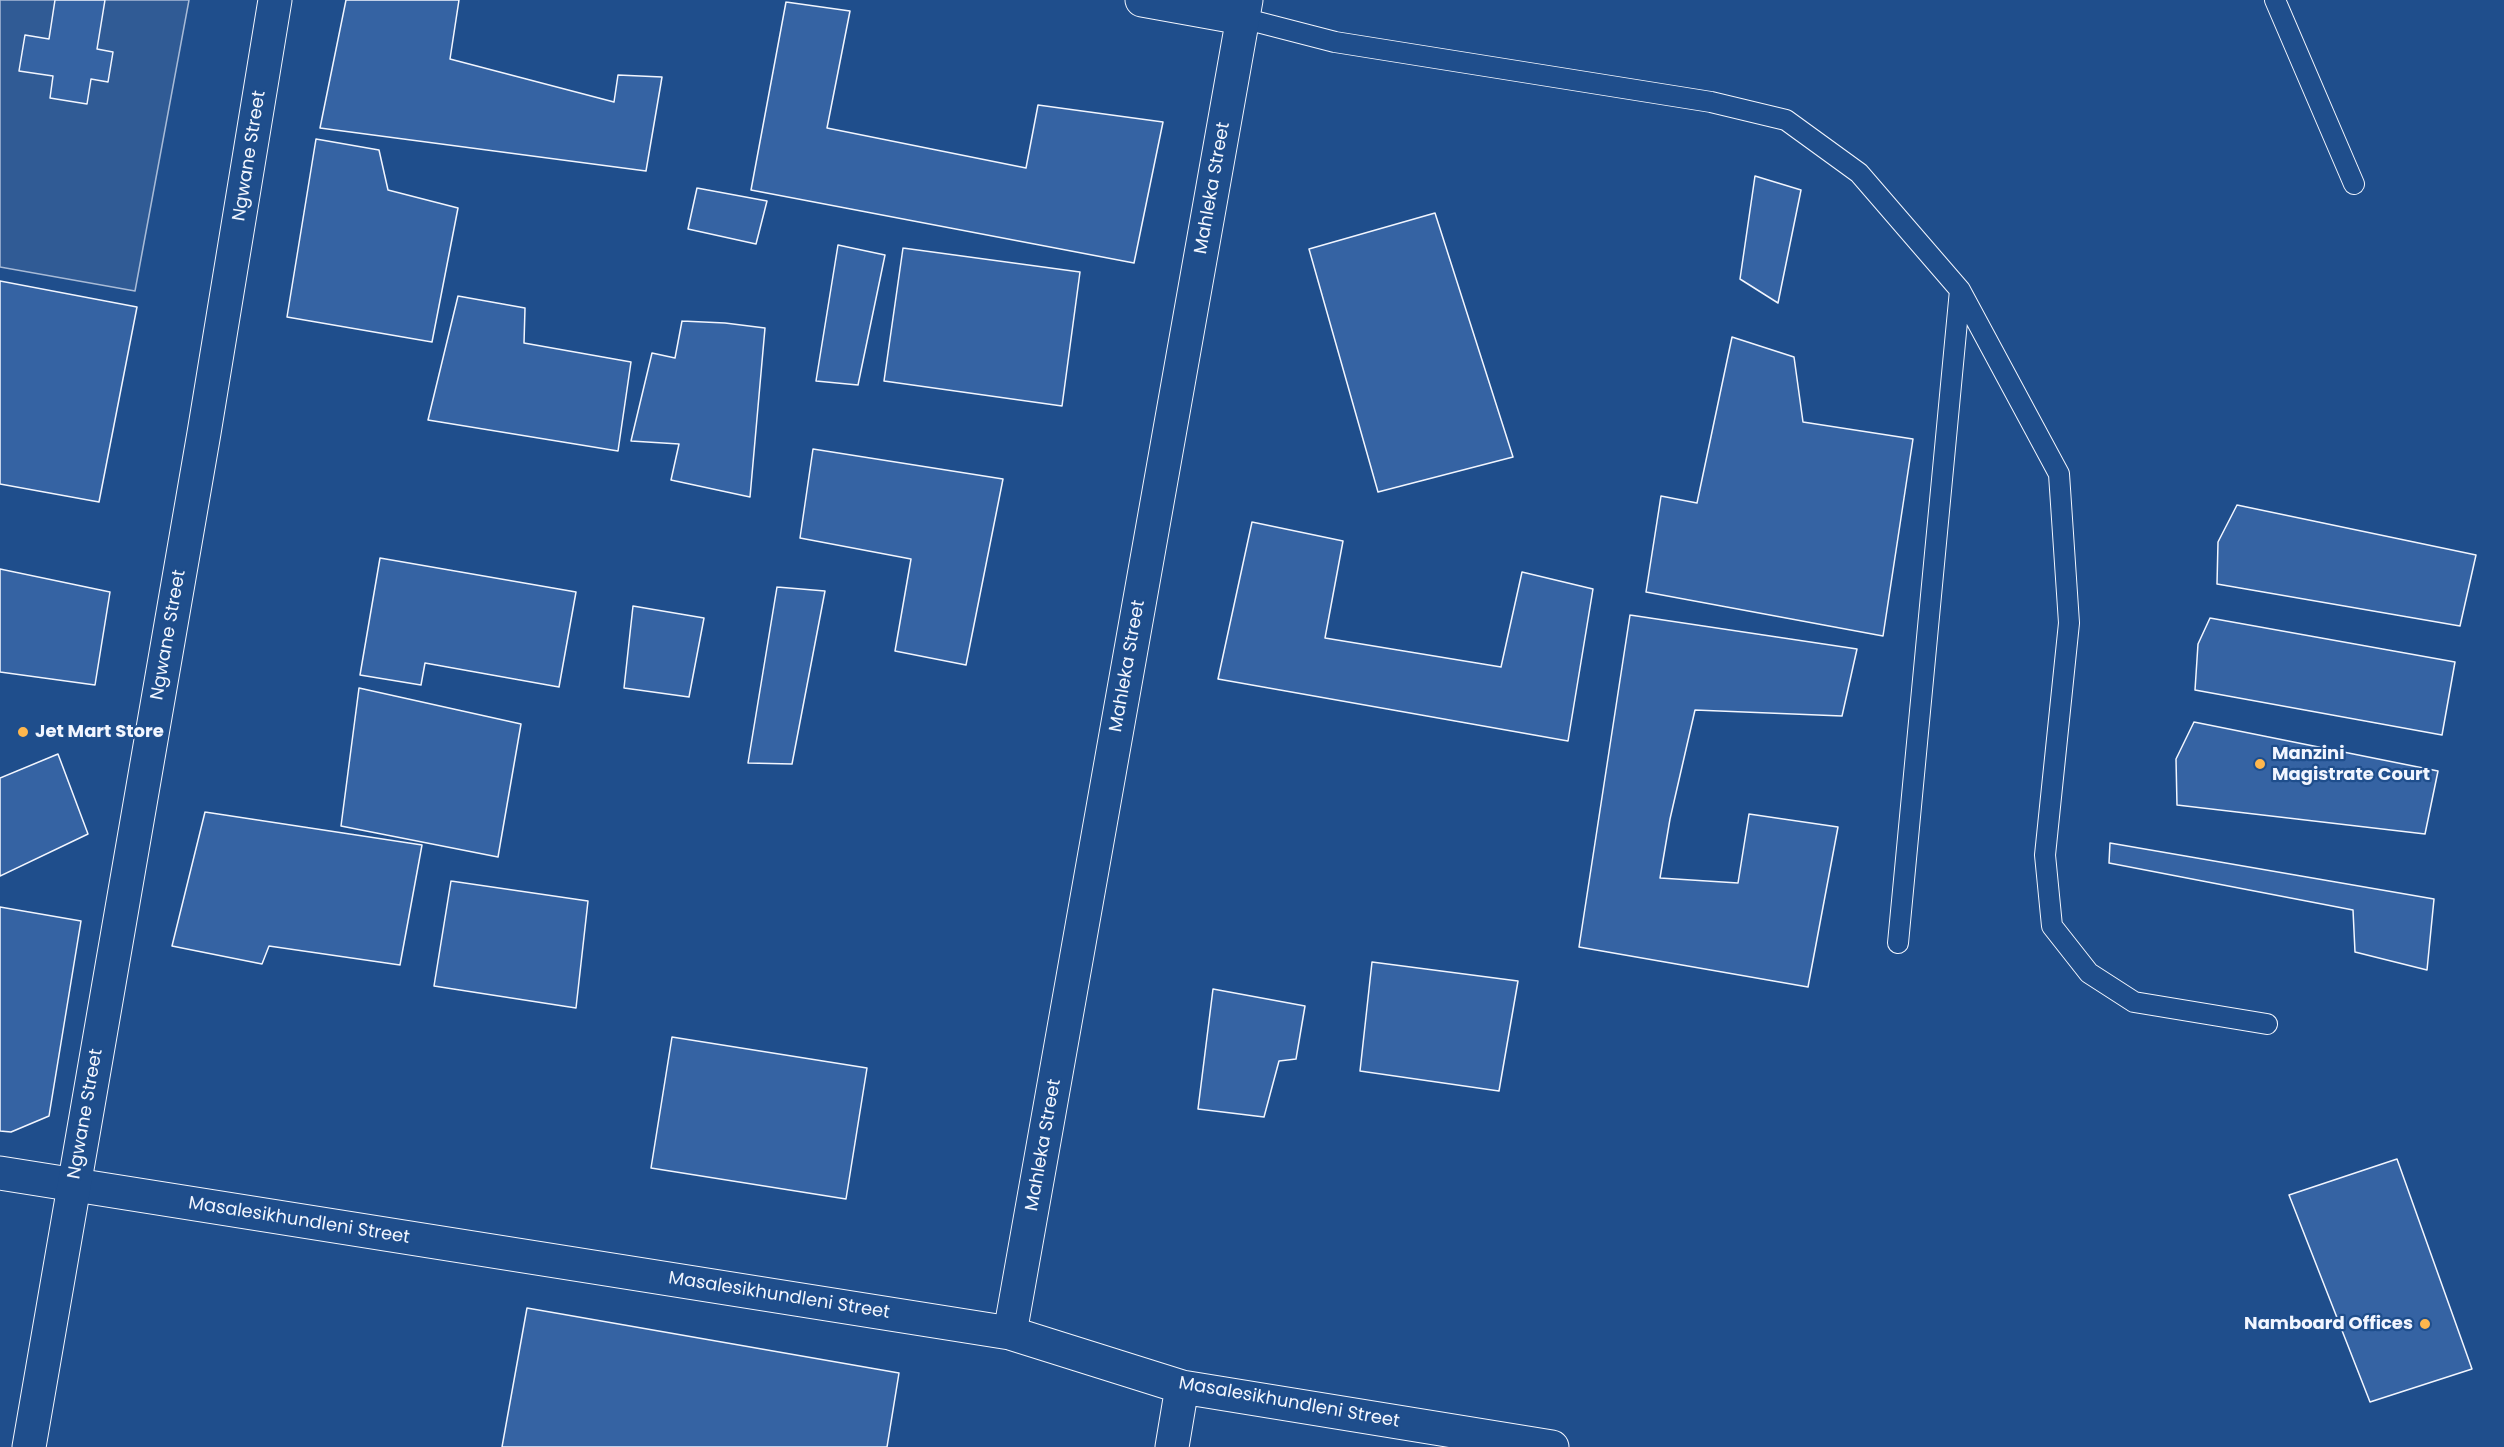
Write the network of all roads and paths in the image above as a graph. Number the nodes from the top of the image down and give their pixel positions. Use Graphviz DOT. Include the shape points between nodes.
graph roads {
  1 [pos="275,0"];
  2 [pos="1142,0"];
  3 [pos="2275,0"];
  4 [pos="1244,9"];
  5 [pos="2354,184"];
  6 [pos="1960,290"];
  7 [pos="1898,943"];
  8 [pos="2267,1024"];
  9 [pos="0,1173"];
  10 [pos="74,1185"];
  11 [pos="1010,1333"];
  12 [pos="1182,1387"];
  13 [pos="29,1447"];
  14 [pos="1172,1447"];
  15 [pos="1552,1447"];
  1 -- 10 [label="street, Ngwane Street"];
  2 -- 4 [label="street"];
  3 -- 5 [label="lane"];
  4 -- 6 [label="lane" via="1335,42 1711,102 1786,120 1859,173"];
  4 -- 11 [label="street, Mahleka Street"];
  6 -- 7 [label="lane"];
  6 -- 8 [label="lane" via="2059,474 2069,623 2045,855 2052,926 2089,973 2134,1002"];
  9 -- 10 [label="street, Masalesikhundleni Street"];
  10 -- 11 [label="street, Masalesikhundleni Street"];
  10 -- 13 [label="street, Ngwane Street"];
  11 -- 12 [label="street, Masalesikhundleni Street"];
  12 -- 14 [label="street"];
  12 -- 15 [label="street, Masalesikhundleni Street"];
}
